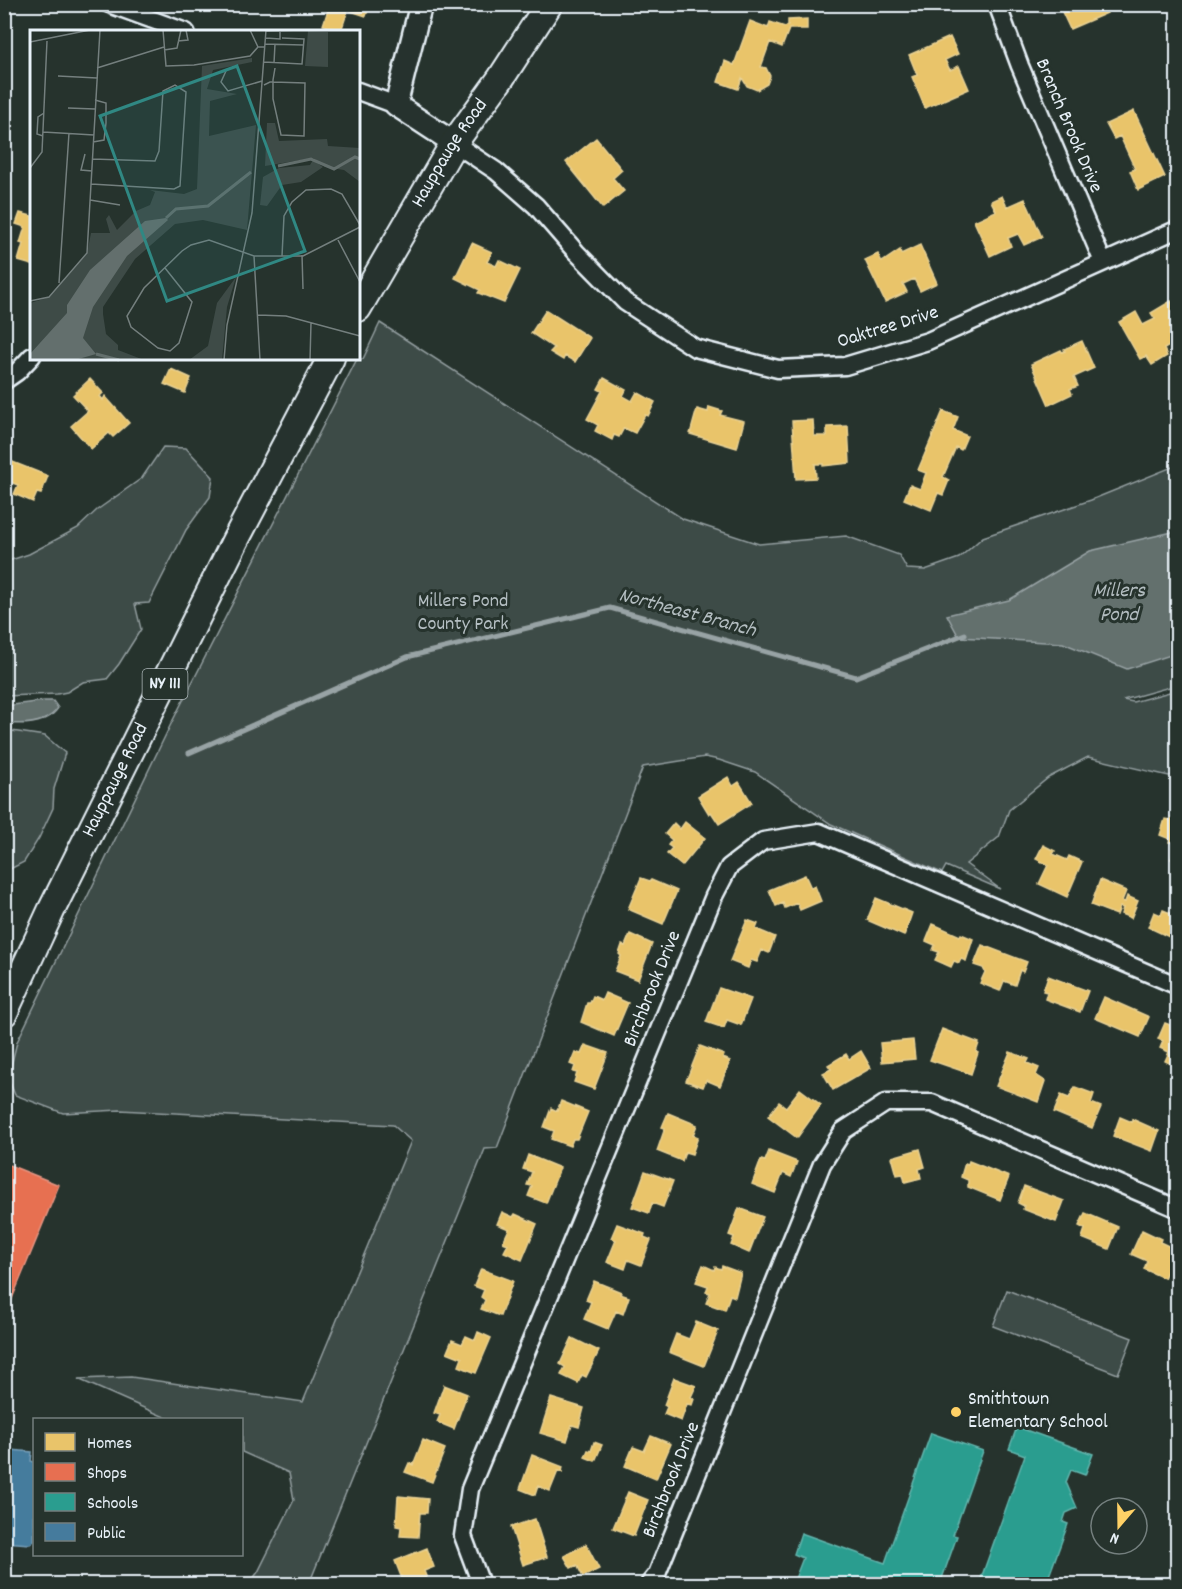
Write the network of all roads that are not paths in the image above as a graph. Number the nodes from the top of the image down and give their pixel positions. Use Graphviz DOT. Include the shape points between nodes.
graph roads {
  1 [pos="109,4"];
  2 [pos="421,4"];
  3 [pos="549,4"];
  4 [pos="997,4"];
  5 [pos="181,30"];
  6 [pos="360,92"];
  7 [pos="396,105"];
  8 [pos="454,143"];
  9 [pos="1178,229"];
  10 [pos="1103,262"];
  11 [pos="360,305"];
  12 [pos="30,358"];
  13 [pos="330,360"];
  14 [pos="4,381"];
  15 [pos="1178,986"];
  16 [pos="4,1013"];
  17 [pos="1178,1209"];
  18 [pos="481,1584"];
  19 [pos="650,1584"];
  1 -- 5 [label="street"];
  2 -- 7 [label="street"];
  3 -- 8 [label="main road, Hauppauge Road"];
  4 -- 10 [label="street, Branch Brook Drive"];
  6 -- 7 [label="street"];
  7 -- 8 [label="street"];
  8 -- 10 [label="street, Oaktree Drive" via="496,171 536,206 625,302 694,348 778,369 844,366 928,341"];
  8 -- 11 [label="main road, Hauppauge Road"];
  9 -- 10 [label="street, Oaktree Drive"];
  12 -- 14 [label="street"];
  13 -- 16 [label="main road, Hauppauge Road / NY 111" via="246,520"];
  15 -- 18 [label="street, Birchbrook Drive" via="819,832 763,841 729,867 470,1490 463,1536"];
  17 -- 19 [label="street, Birchbrook Drive" via="932,1103 886,1103 843,1131 822,1164"];
}
